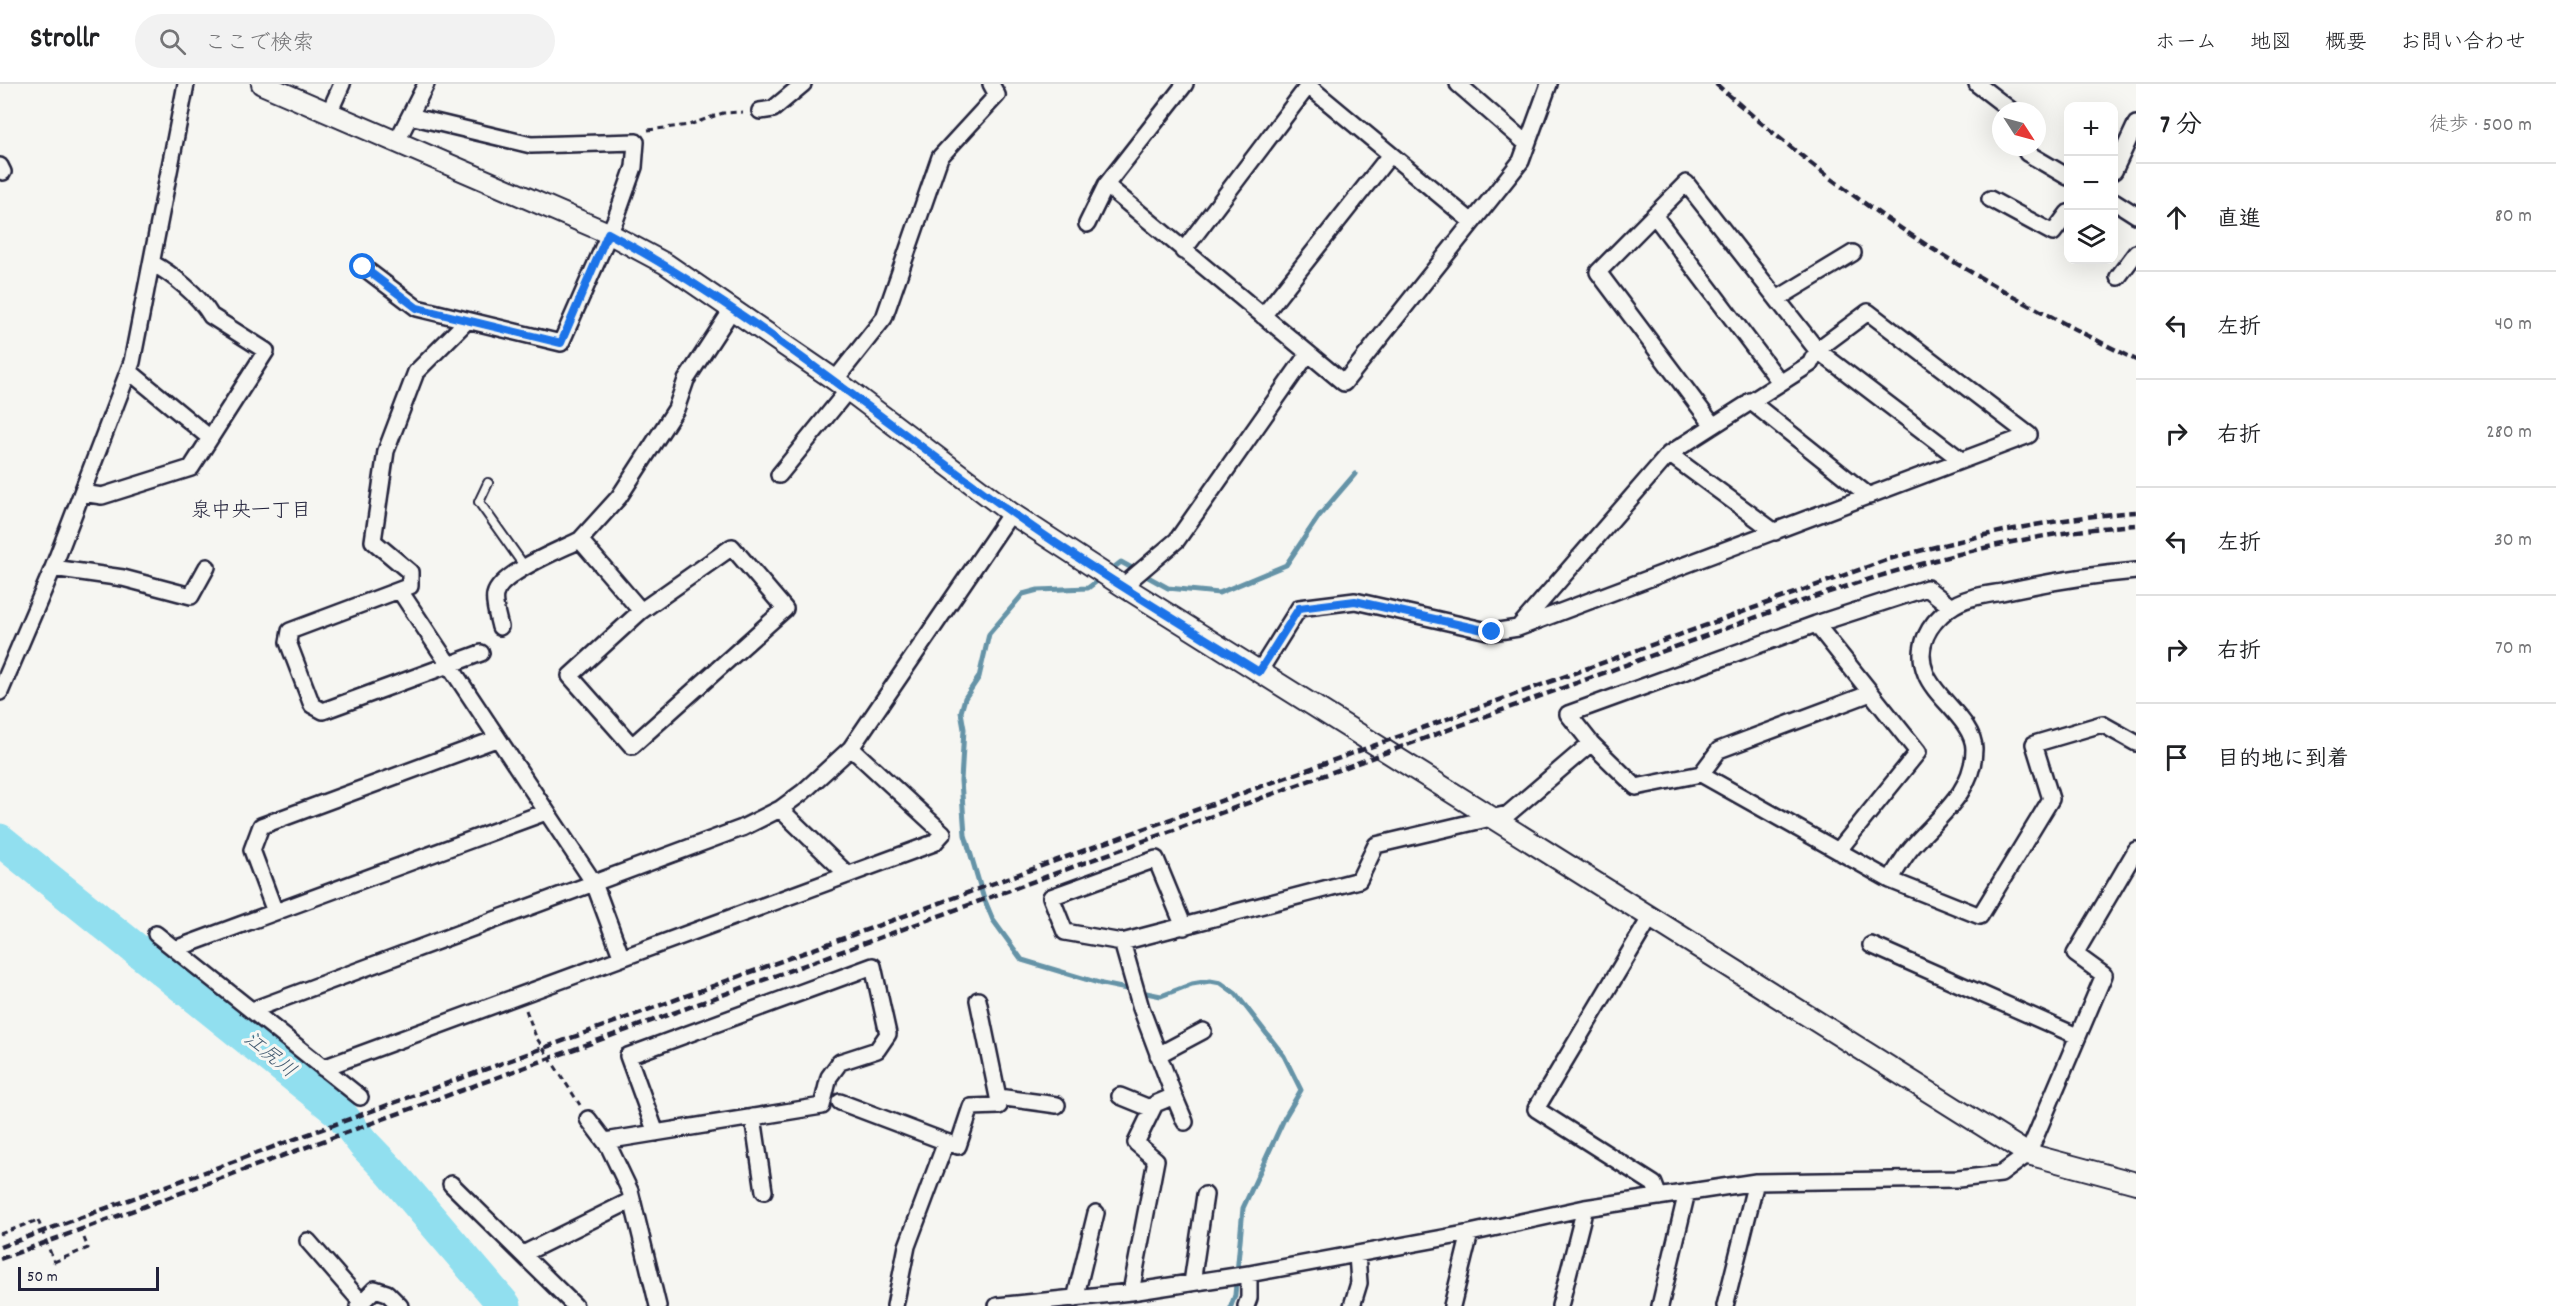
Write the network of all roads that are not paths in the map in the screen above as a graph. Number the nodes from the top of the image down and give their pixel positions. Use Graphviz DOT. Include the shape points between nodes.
graph roads {
  1 [pos="186,84"];
  2 [pos="262,84"];
  3 [pos="342,84"];
  4 [pos="426,84"];
  5 [pos="802,84"];
  6 [pos="991,84"];
  7 [pos="1185,84"];
  8 [pos="1458,84"];
  9 [pos="1549,84"];
  10 [pos="1307,85"];
  11 [pos="1987,87"];
  12 [pos="2003,102"];
  13 [pos="760,111"];
  14 [pos="329,113"];
  15 [pos="410,116"];
  16 [pos="2136,124"];
  17 [pos="396,143"];
  18 [pos="1527,144"];
  19 [pos="1390,155"];
  20 [pos="2031,156"];
  21 [pos="2118,162"];
  22 [pos="2064,175"];
  23 [pos="1106,185"];
  24 [pos="1990,199"];
  25 [pos="2118,204"];
  26 [pos="1653,215"];
  27 [pos="2136,215"];
  28 [pos="2064,218"];
  29 [pos="1472,222"];
  30 [pos="1087,224"];
  31 [pos="608,233"];
  32 [pos="1183,251"];
  33 [pos="1853,253"];
  34 [pos="2136,253"];
  35 [pos="152,263"];
  36 [pos="363,267"];
  37 [pos="2118,278"];
  38 [pos="1777,299"];
  39 [pos="733,308"];
  40 [pos="1263,316"];
  41 [pos="467,321"];
  42 [pos="1816,350"];
  43 [pos="1307,355"];
  44 [pos="129,371"];
  45 [pos="1780,382"];
  46 [pos="841,385"];
  47 [pos="1750,401"];
  48 [pos="1712,424"];
  49 [pos="210,438"];
  50 [pos="1669,453"];
  51 [pos="1961,460"];
  52 [pos="779,475"];
  53 [pos="488,483"];
  54 [pos="82,493"];
  55 [pos="1869,496"];
  56 [pos="1011,513"];
  57 [pos="1775,531"];
  58 [pos="580,540"];
  59 [pos="207,567"];
  60 [pos="52,568"];
  61 [pos="525,568"];
  62 [pos="2136,571"];
  63 [pos="1123,586"];
  64 [pos="400,591"];
  65 [pos="1951,607"];
  66 [pos="641,611"];
  67 [pos="1816,624"];
  68 [pos="500,627"];
  69 [pos="1518,628"];
  70 [pos="481,653"];
  71 [pos="449,666"];
  72 [pos="1259,672"];
  73 [pos="0,692"];
  74 [pos="1871,693"];
  75 [pos="496,739"];
  76 [pos="1591,743"];
  77 [pos="2136,743"];
  78 [pos="851,748"];
  79 [pos="1701,774"];
  80 [pos="780,809"];
  81 [pos="546,812"];
  82 [pos="1492,819"];
  83 [pos="2136,850"];
  84 [pos="1838,851"];
  85 [pos="848,875"];
  86 [pos="1890,880"];
  87 [pos="594,883"];
  88 [pos="274,912"];
  89 [pos="1650,918"];
  90 [pos="1184,927"];
  91 [pos="156,934"];
  92 [pos="1122,942"];
  93 [pos="1871,945"];
  94 [pos="174,949"];
  95 [pos="621,956"];
  96 [pos="978,1000"];
  97 [pos="252,1011"];
  98 [pos="1203,1031"];
  99 [pos="2077,1036"];
  100 [pos="1158,1055"];
  101 [pos="323,1068"];
  102 [pos="1120,1096"];
  103 [pos="1174,1096"];
  104 [pos="360,1097"];
  105 [pos="998,1097"];
  106 [pos="840,1102"];
  107 [pos="1057,1105"];
  108 [pos="1152,1109"];
  109 [pos="753,1117"];
  110 [pos="588,1119"];
  111 [pos="1185,1122"];
  112 [pos="656,1133"];
  113 [pos="605,1141"];
  114 [pos="946,1142"];
  115 [pos="2028,1154"];
  116 [pos="1756,1182"];
  117 [pos="2136,1183"];
  118 [pos="451,1184"];
  119 [pos="764,1191"];
  120 [pos="1687,1192"];
  121 [pos="1205,1195"];
  122 [pos="1659,1197"];
  123 [pos="632,1200"];
  124 [pos="1585,1208"];
  125 [pos="1096,1213"];
  126 [pos="1470,1233"];
  127 [pos="308,1241"];
  128 [pos="523,1254"];
  129 [pos="1357,1254"];
  130 [pos="1249,1274"];
  131 [pos="1192,1283"];
  132 [pos="1131,1292"];
  133 [pos="1064,1302"];
  134 [pos="360,1304"];
  135 [pos="400,1306"];
  136 [pos="575,1306"];
  137 [pos="658,1306"];
  138 [pos="895,1306"];
  139 [pos="997,1306"];
  140 [pos="1246,1306"];
  141 [pos="1352,1306"];
  142 [pos="1452,1306"];
  143 [pos="1560,1306"];
  144 [pos="1660,1306"];
  145 [pos="1725,1306"];
  1 -- 35 [label="street"];
  2 -- 14 [label="street"];
  3 -- 14 [label="street"];
  4 -- 15 [label="street"];
  5 -- 13 [label="street" via="773,109"];
  6 -- 46 [label="street" via="997,95 940,157 884,318"];
  7 -- 23 [label="street"];
  8 -- 18 [label="street"];
  9 -- 18 [label="street"];
  10 -- 19 [label="street"];
  10 -- 32 [label="street"];
  11 -- 12 [label="street"];
  14 -- 17 [label="street"];
  15 -- 17 [label="street"];
  15 -- 31 [label="street" via="531,145 636,142 634,167"];
  16 -- 21 [label="street"];
  17 -- 31 [label="street"];
  18 -- 29 [label="street" via="1521,161"];
  19 -- 29 [label="street"];
  19 -- 40 [label="street"];
  20 -- 22 [label="street"];
  23 -- 30 [label="street"];
  23 -- 32 [label="street"];
  24 -- 28 [label="street" via="2053,233"];
  25 -- 27 [label="street"];
  26 -- 38 [label="street" via="1686,183"];
  26 -- 45 [label="street"];
  26 -- 48 [label="street" via="1598,272"];
  29 -- 43 [label="street" via="1344,383"];
  31 -- 39 [label="street" via="666,264"];
  31 -- 41 [label="street" via="561,343"];
  32 -- 40 [label="street"];
  33 -- 38 [label="street"];
  34 -- 37 [label="street"];
  35 -- 44 [label="street"];
  35 -- 49 [label="street" via="206,307 210,316 266,351"];
  36 -- 41 [label="street" via="417,308"];
  38 -- 42 [label="street"];
  39 -- 46 [label="street"];
  39 -- 58 [label="street" via="686,380 676,410 618,497"];
  40 -- 43 [label="street"];
  41 -- 64 [label="street" via="416,372 386,451 373,541 410,572 410,586"];
  42 -- 45 [label="street" via="1810,364"];
  42 -- 51 [label="street"];
  42 -- 51 [label="street" via="1868,312 2029,435"];
  43 -- 63 [label="street" via="1177,540"];
  44 -- 49 [label="street"];
  44 -- 54 [label="street"];
  45 -- 47 [label="street"];
  46 -- 52 [label="street"];
  46 -- 56 [label="street"];
  47 -- 48 [label="street"];
  47 -- 55 [label="street"];
  48 -- 50 [label="street"];
  49 -- 54 [label="street" via="191,468 102,496"];
  50 -- 57 [label="street"];
  50 -- 69 [label="street"];
  51 -- 55 [label="street"];
  53 -- 61 [label="lane" via="479,502"];
  54 -- 60 [label="street"];
  55 -- 57 [label="street"];
  56 -- 63 [label="street"];
  56 -- 78 [label="street"];
  57 -- 69 [label="street"];
  58 -- 61 [label="street"];
  58 -- 66 [label="street"];
  59 -- 60 [label="street" via="191,596 123,578"];
  60 -- 73 [label="street"];
  61 -- 68 [label="street" via="501,583 494,596"];
  62 -- 65 [label="street" via="2068,578 1971,598"];
  63 -- 72 [label="street"];
  64 -- 71 [label="street"];
  64 -- 71 [label="street" via="290,631 288,642 312,705 323,711"];
  65 -- 67 [label="street" via="1927,588"];
  65 -- 86 [label="street" via="1930,627 1922,642 1921,656 1926,675 1972,735 1971,766 1959,796 1911,848"];
  66 -- 66 [label="street" via="732,547 785,609 632,746 570,676"];
  67 -- 74 [label="street"];
  67 -- 76 [label="street" via="1568,714"];
  69 -- 72 [label="street" via="1492,632 1355,601 1299,608"];
  70 -- 71 [label="street"];
  71 -- 75 [label="street"];
  72 -- 82 [label="street"];
  74 -- 79 [label="street" via="1719,750"];
  74 -- 84 [label="street" via="1918,752"];
  75 -- 81 [label="street"];
  75 -- 88 [label="street" via="261,826 252,850"];
  76 -- 79 [label="street" via="1636,787"];
  76 -- 82 [label="street" via="1508,814"];
  77 -- 86 [label="street" via="2102,724 2034,744 2051,799 1980,916"];
  78 -- 80 [label="street"];
  78 -- 85 [label="street" via="943,833 934,843"];
  79 -- 84 [label="street"];
  80 -- 85 [label="street"];
  80 -- 87 [label="street" via="742,828"];
  81 -- 87 [label="street"];
  81 -- 88 [label="street"];
  82 -- 89 [label="street"];
  82 -- 90 [label="street" via="1376,845 1359,880"];
  83 -- 99 [label="street" via="2075,954 2104,975"];
  84 -- 86 [label="street"];
  85 -- 95 [label="street"];
  87 -- 95 [label="street"];
  87 -- 97 [label="street"];
  88 -- 94 [label="street"];
  89 -- 115 [label="street"];
  89 -- 122 [label="street" via="1536,1108 1654,1184"];
  90 -- 92 [label="street"];
  90 -- 92 [label="street" via="1156,859 1051,897 1065,932"];
  91 -- 94 [label="street"];
  92 -- 100 [label="street"];
  93 -- 99 [label="street"];
  94 -- 97 [label="street"];
  95 -- 101 [label="street"];
  96 -- 105 [label="street"];
  97 -- 101 [label="street"];
  98 -- 100 [label="street"];
  99 -- 115 [label="street"];
  100 -- 103 [label="street"];
  101 -- 104 [label="street"];
  102 -- 108 [label="street"];
  103 -- 108 [label="street"];
  103 -- 111 [label="street"];
  105 -- 107 [label="street"];
  105 -- 114 [label="street" via="999,1106 971,1107 958,1146"];
  106 -- 114 [label="street"];
  108 -- 132 [label="street" via="1136,1143 1156,1160"];
  109 -- 112 [label="street"];
  109 -- 112 [label="street" via="822,1106 829,1077 840,1062 877,1050 888,1034 873,966 628,1056"];
  109 -- 119 [label="street"];
  110 -- 113 [label="street"];
  112 -- 113 [label="street"];
  113 -- 123 [label="street"];
  114 -- 138 [label="street" via="907,1246"];
  115 -- 116 [label="street" via="2001,1174 1958,1179"];
  115 -- 117 [label="street"];
  116 -- 120 [label="street"];
  116 -- 145 [label="street"];
  118 -- 128 [label="street"];
  120 -- 122 [label="street"];
  120 -- 144 [label="street"];
  121 -- 131 [label="street"];
  122 -- 124 [label="street"];
  123 -- 128 [label="street"];
  123 -- 137 [label="street"];
  124 -- 126 [label="street"];
  124 -- 143 [label="street"];
  125 -- 133 [label="street"];
  126 -- 129 [label="street"];
  126 -- 142 [label="street"];
  127 -- 134 [label="street"];
  128 -- 136 [label="street"];
  129 -- 130 [label="street"];
  129 -- 141 [label="street" via="1359,1283"];
  130 -- 131 [label="street"];
  130 -- 140 [label="street" via="1250,1298"];
  131 -- 132 [label="street"];
  132 -- 133 [label="street"];
  133 -- 139 [label="street"];
  134 -- 135 [label="street" via="375,1289 387,1293"];
}
